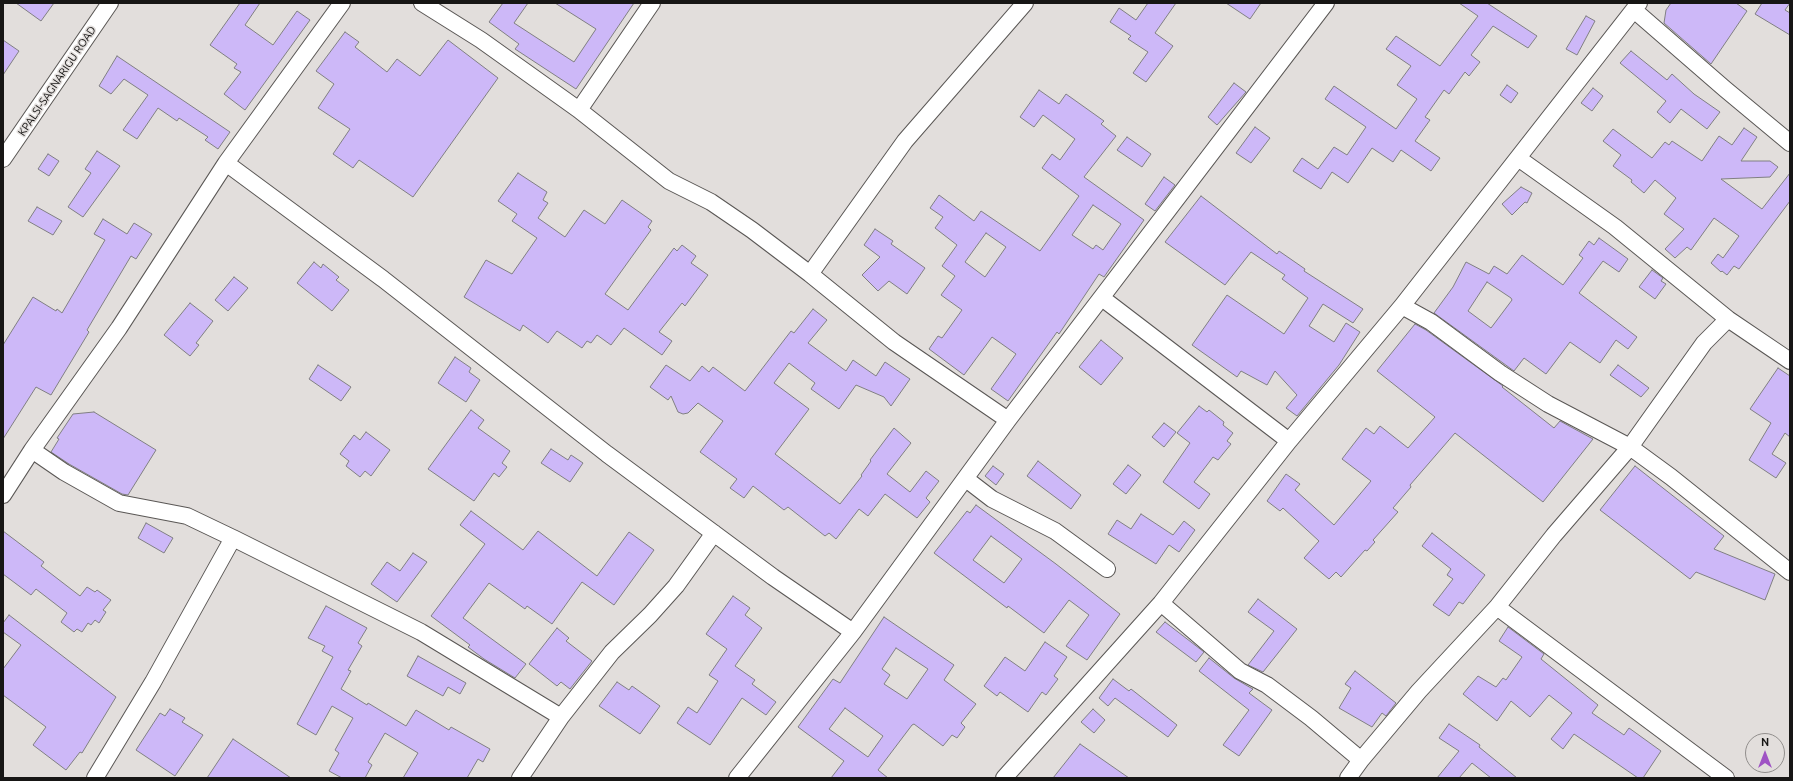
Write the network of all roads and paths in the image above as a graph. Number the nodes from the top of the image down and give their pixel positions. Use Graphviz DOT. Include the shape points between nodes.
graph roads {
  1 [pos="110,3"];
  2 [pos="342,3"];
  3 [pos="422,3"];
  4 [pos="652,3"];
  5 [pos="1025,3"];
  6 [pos="1326,3"];
  7 [pos="1637,6"];
  8 [pos="579,110"];
  9 [pos="1790,143"];
  10 [pos="1518,158"];
  11 [pos="3,159"];
  12 [pos="226,163"];
  13 [pos="810,274"];
  14 [pos="1102,298"];
  15 [pos="1402,306"];
  16 [pos="1728,319"];
  17 [pos="1790,361"];
  18 [pos="1008,420"];
  19 [pos="1289,441"];
  20 [pos="1630,447"];
  21 [pos="32,450"];
  22 [pos="966,479"];
  23 [pos="3,495"];
  24 [pos="714,532"];
  25 [pos="233,538"];
  26 [pos="1107,569"];
  27 [pos="1790,572"];
  28 [pos="1161,603"];
  29 [pos="1497,607"];
  30 [pos="853,632"];
  31 [pos="561,718"];
  32 [pos="1361,760"];
  33 [pos="95,778"];
  34 [pos="520,778"];
  35 [pos="737,778"];
  36 [pos="1004,778"];
  37 [pos="1348,778"];
  38 [pos="1726,778"];
  1 -- 11 [label="street, KPALSI-SAGNARIGU ROAD"];
  2 -- 12 [label="street"];
  3 -- 8 [label="street" via="481,40"];
  4 -- 8 [label="street"];
  5 -- 13 [label="street" via="904,141"];
  6 -- 14 [label="street"];
  7 -- 9 [label="street" via="1725,89"];
  7 -- 10 [label="street"];
  8 -- 13 [label="street" via="669,181 711,202"];
  10 -- 15 [label="street"];
  10 -- 16 [label="street" via="1615,227"];
  12 -- 21 [label="street" via="119,328"];
  12 -- 24 [label="street" via="383,279 607,454"];
  13 -- 18 [label="street" via="894,342"];
  14 -- 18 [label="street"];
  14 -- 19 [label="street"];
  15 -- 19 [label="street"];
  15 -- 20 [label="street" via="1431,322 1500,373 1548,404"];
  16 -- 17 [label="street"];
  16 -- 20 [label="street" via="1704,344"];
  18 -- 22 [label="street"];
  19 -- 28 [label="street"];
  20 -- 27 [label="street"];
  20 -- 29 [label="street" via="1554,535"];
  21 -- 23 [label="street"];
  21 -- 25 [label="street" via="64,472 119,503 187,516"];
  22 -- 26 [label="street" via="992,499 1055,531"];
  22 -- 30 [label="street"];
  24 -- 30 [label="street" via="773,577"];
  24 -- 31 [label="street" via="676,586 612,652"];
  25 -- 31 [label="street" via="421,632"];
  25 -- 33 [label="street" via="153,682"];
  28 -- 32 [label="street" via="1240,671 1266,685 1311,718"];
  28 -- 36 [label="street"];
  29 -- 32 [label="street" via="1419,691"];
  29 -- 38 [label="street"];
  30 -- 35 [label="street"];
  31 -- 34 [label="street"];
  32 -- 37 [label="street"];
}
